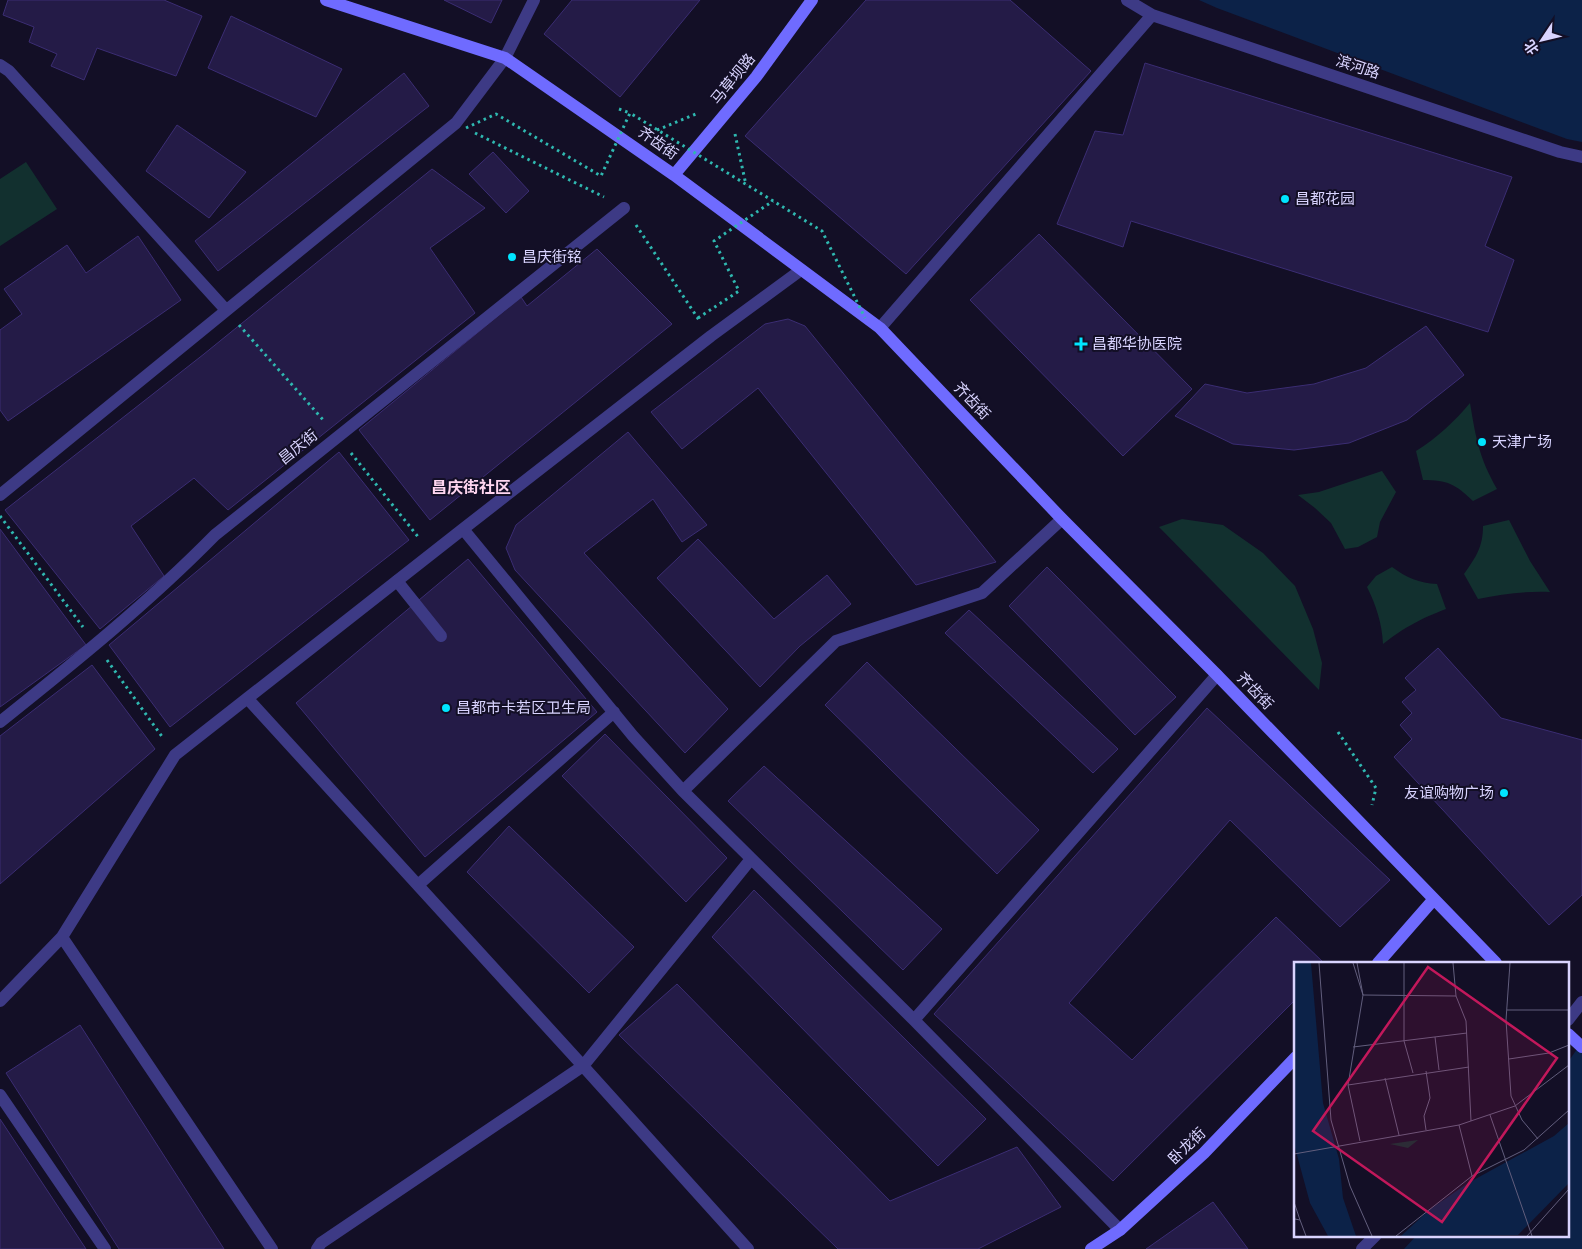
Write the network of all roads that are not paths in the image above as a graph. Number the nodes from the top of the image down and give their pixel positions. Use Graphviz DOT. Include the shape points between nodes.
graph roads {
  1 [pos="326,0"];
  2 [pos="534,0"];
  3 [pos="812,0"];
  4 [pos="1126,0"];
  5 [pos="1152,15"];
  6 [pos="505,58"];
  7 [pos="0,65"];
  8 [pos="1582,157"];
  9 [pos="674,175"];
  10 [pos="624,208"];
  11 [pos="801,270"];
  12 [pos="226,310"];
  13 [pos="880,328"];
  14 [pos="0,495"];
  15 [pos="1062,519"];
  16 [pos="463,528"];
  17 [pos="398,581"];
  18 [pos="441,636"];
  19 [pos="1217,674"];
  20 [pos="248,699"];
  21 [pos="614,712"];
  22 [pos="0,722"];
  23 [pos="683,791"];
  24 [pos="752,859"];
  25 [pos="418,885"];
  26 [pos="1434,899"];
  27 [pos="62,937"];
  28 [pos="1379,962"];
  29 [pos="1495,962"];
  30 [pos="0,1001"];
  31 [pos="1582,1002"];
  32 [pos="1570,1017"];
  33 [pos="914,1020"];
  34 [pos="1570,1036"];
  35 [pos="1582,1047"];
  36 [pos="1294,1059"];
  37 [pos="583,1066"];
  38 [pos="0,1095"];
  39 [pos="1120,1230"];
  40 [pos="1375,1236"];
  41 [pos="105,1249"];
  42 [pos="272,1249"];
  43 [pos="317,1249"];
  44 [pos="748,1249"];
  45 [pos="1091,1249"];
  46 [pos="1362,1249"];
  1 -- 6 [label="main road, 齐齿街"];
  2 -- 6 [label="street"];
  3 -- 9 [label="main road, 马草坝路" via="756,77"];
  4 -- 5 [label="street, 滨河路"];
  5 -- 8 [label="street, 滨河路"];
  5 -- 13 [label="street"];
  6 -- 9 [label="main road, 齐齿街"];
  6 -- 12 [label="street" via="456,123"];
  7 -- 12 [label="street" via="9,71"];
  9 -- 11 [label="main road, 齐齿街"];
  10 -- 22 [label="street, 昌庆街" via="215,535 174,577 96,645"];
  11 -- 13 [label="main road, 齐齿街"];
  11 -- 16 [label="street"];
  12 -- 14 [label="street"];
  13 -- 15 [label="main road, 齐齿街"];
  15 -- 19 [label="main road, 齐齿街"];
  15 -- 23 [label="street" via="982,593 836,641"];
  16 -- 17 [label="street"];
  16 -- 21 [label="street"];
  17 -- 18 [label="street"];
  17 -- 20 [label="street"];
  19 -- 26 [label="main road, 齐齿街"];
  19 -- 33 [label="street"];
  20 -- 25 [label="street"];
  20 -- 27 [label="street" via="175,755"];
  21 -- 23 [label="street"];
  21 -- 25 [label="street"];
  23 -- 24 [label="street"];
  24 -- 33 [label="street"];
  24 -- 37 [label="street"];
  25 -- 37 [label="street"];
  26 -- 28 [label="main road"];
  26 -- 29 [label="main road, 齐齿街"];
  27 -- 30 [label="street"];
  27 -- 42 [label="street"];
  31 -- 32 [label="street"];
  33 -- 39 [label="street"];
  34 -- 35 [label="main road"];
  36 -- 39 [label="main road, 卧龙街" via="1204,1153"];
  37 -- 43 [label="street" via="321,1243"];
  37 -- 44 [label="street"];
  38 -- 41 [label="street"];
  39 -- 45 [label="main road, 卧龙街"];
  40 -- 46 [label="street"];
}
